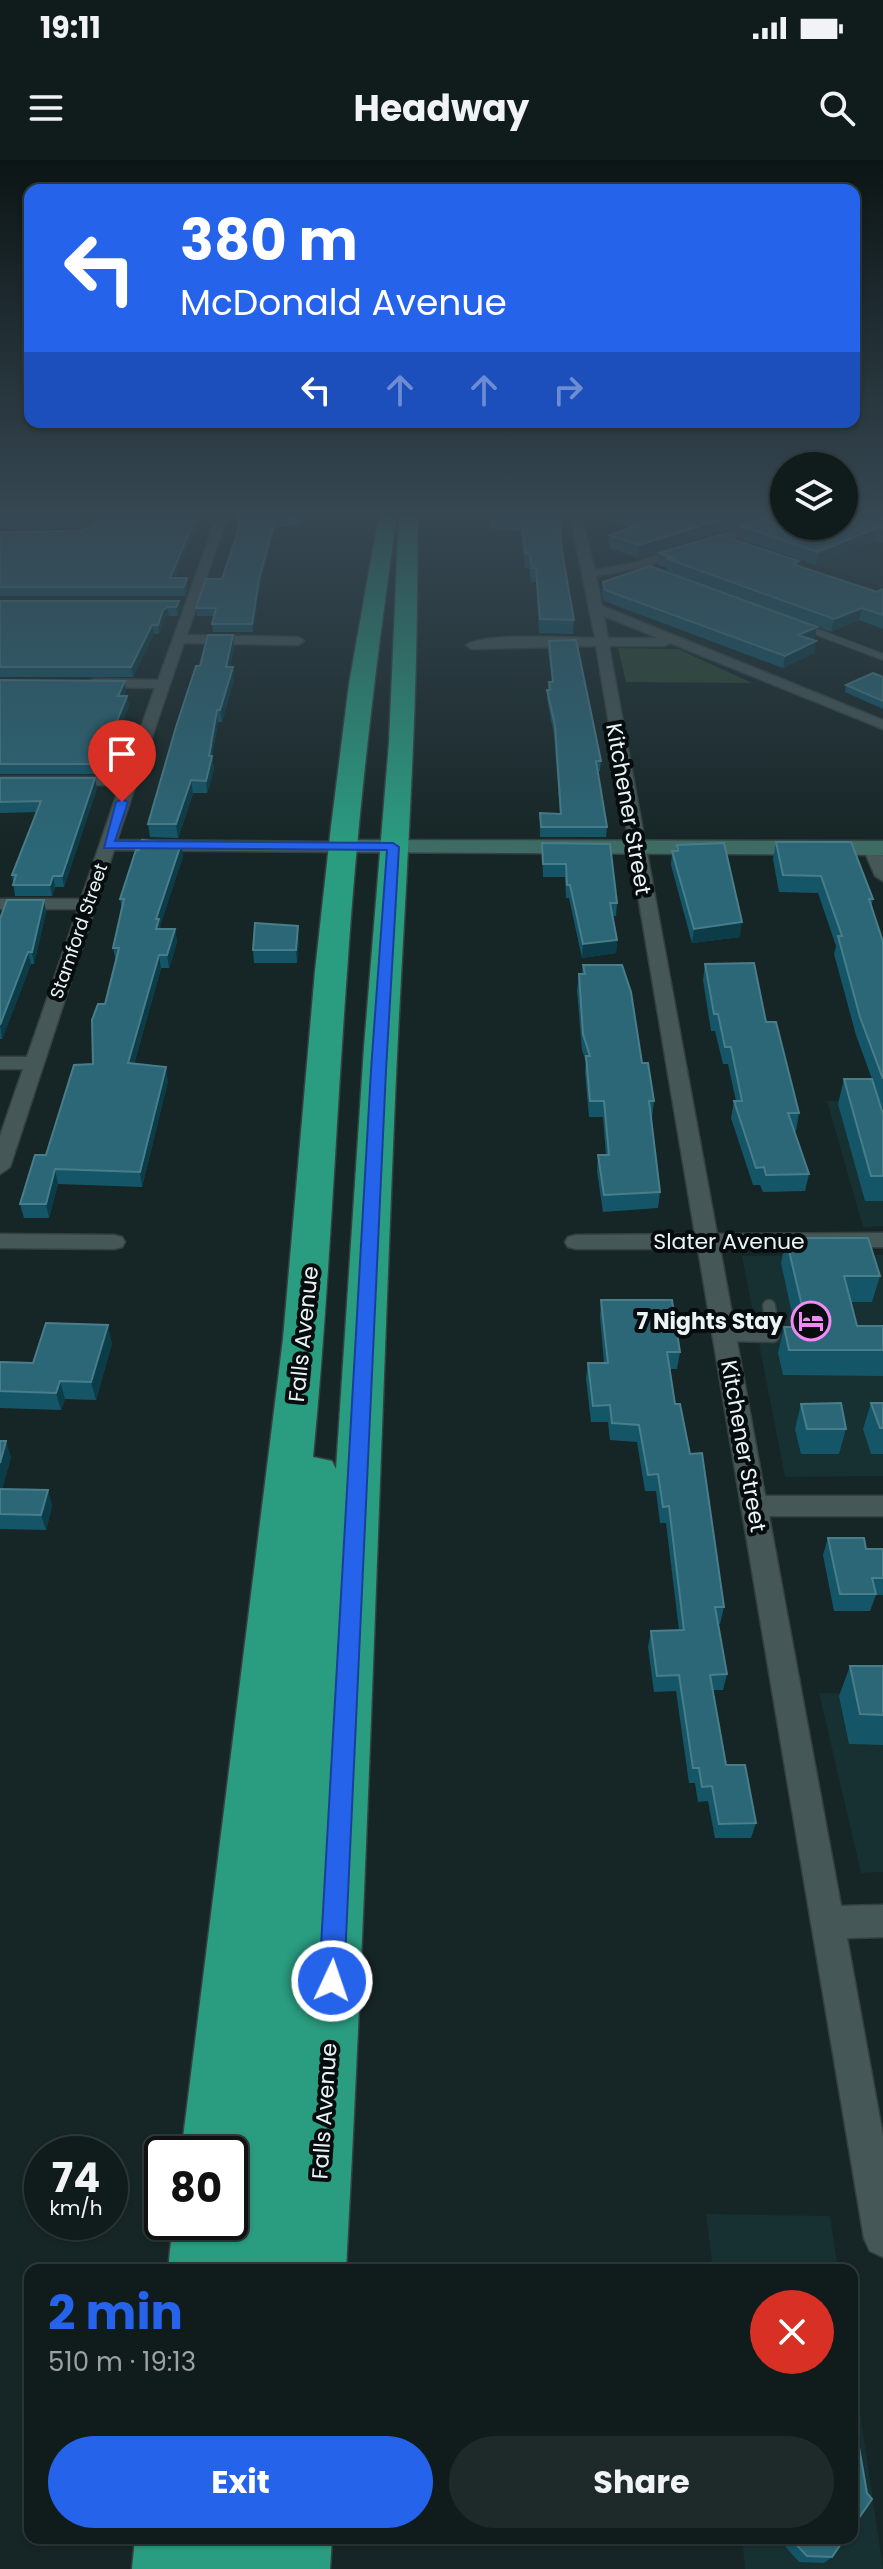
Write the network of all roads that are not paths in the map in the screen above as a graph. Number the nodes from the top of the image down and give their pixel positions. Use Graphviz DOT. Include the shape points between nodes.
graph roads {
  1 [pos="185,626"];
  2 [pos="369,626"];
  3 [pos="406,626"];
  4 [pos="598,626"];
  5 [pos="641,626"];
  6 [pos="802,626"];
  7 [pos="180,639"];
  8 [pos="298,641"];
  9 [pos="678,641"];
  10 [pos="600,642"];
  11 [pos="472,645"];
  12 [pos="883,657"];
  13 [pos="74,683"];
  14 [pos="163,684"];
  15 [pos="883,725"];
  16 [pos="0,781"];
  17 [pos="129,781"];
  18 [pos="108,845"];
  19 [pos="343,847"];
  20 [pos="393,847"];
  21 [pos="636,847"];
  22 [pos="877,848"];
  23 [pos="883,876"];
  24 [pos="0,904"];
  25 [pos="88,904"];
  26 [pos="0,1063"];
  27 [pos="35,1063"];
  28 [pos="0,1167"];
  29 [pos="316,1192"];
  30 [pos="883,1240"];
  31 [pos="0,1241"];
  32 [pos="708,1241"];
  33 [pos="114,1242"];
  34 [pos="576,1242"];
  35 [pos="769,1306"];
  36 [pos="724,1335"];
  37 [pos="754,1506"];
  38 [pos="883,1506"];
  39 [pos="883,1921"];
  40 [pos="826,1922"];
  41 [pos="215,2136"];
  42 [pos="883,2238"];
  43 [pos="204,2240"];
  44 [pos="202,2264"];
  45 [pos="258,2264"];
  46 [pos="313,2264"];
  47 [pos="171,2544"];
  48 [pos="233,2544"];
  49 [pos="295,2544"];
  50 [pos="169,2569"];
  51 [pos="231,2569"];
  52 [pos="293,2569"];
  1 -- 7 [label="street, Stamford Street"];
  2 -- 19 [label="highway, Falls Avenue"];
  3 -- 20 [label="highway, Falls Avenue"];
  4 -- 10 [label="street, Kitchener Street"];
  5 -- 9 [label="street"];
  6 -- 12 [label="lane"];
  7 -- 8 [label="street"];
  7 -- 14 [label="street, Stamford Street"];
  9 -- 10 [label="street"];
  9 -- 15 [label="street"];
  10 -- 11 [label="street"];
  10 -- 21 [label="street, Kitchener Street"];
  13 -- 14 [label="street"];
  14 -- 17 [label="street, Stamford Street"];
  16 -- 17 [label="street"];
  17 -- 18 [label="street, Stamford Street"];
  18 -- 19 [label="street"];
  18 -- 25 [label="street, Stamford Street"];
  19 -- 20 [label="street"];
  19 -- 29 [label="highway, Falls Avenue"];
  20 -- 21 [label="street"];
  20 -- 46 [label="highway, Falls Avenue"];
  21 -- 22 [label="street"];
  21 -- 32 [label="street, Kitchener Street"];
  22 -- 23 [label="street"];
  24 -- 25 [label="street"];
  25 -- 27 [label="street, Stamford Street"];
  26 -- 27 [label="street"];
  27 -- 28 [label="street, Stamford Street"];
  29 -- 41 [label="highway, Falls Avenue"];
  29 -- 45 [label="highway" via="322,1377 291,1867"];
  30 -- 32 [label="street, Slater Avenue"];
  31 -- 33 [label="street"];
  32 -- 34 [label="street, Slater Avenue"];
  32 -- 36 [label="street, Kitchener Street"];
  35 -- 36 [label="lane" via="773,1336"];
  36 -- 37 [label="street, Kitchener Street"];
  37 -- 38 [label="street"];
  37 -- 40 [label="street, Kitchener Street"];
  39 -- 40 [label="street"];
  40 -- 42 [label="street, Kitchener Street"];
  43 -- 44 [label="highway"];
  47 -- 50 [label="highway"];
  48 -- 51 [label="highway"];
  49 -- 52 [label="highway"];
}
